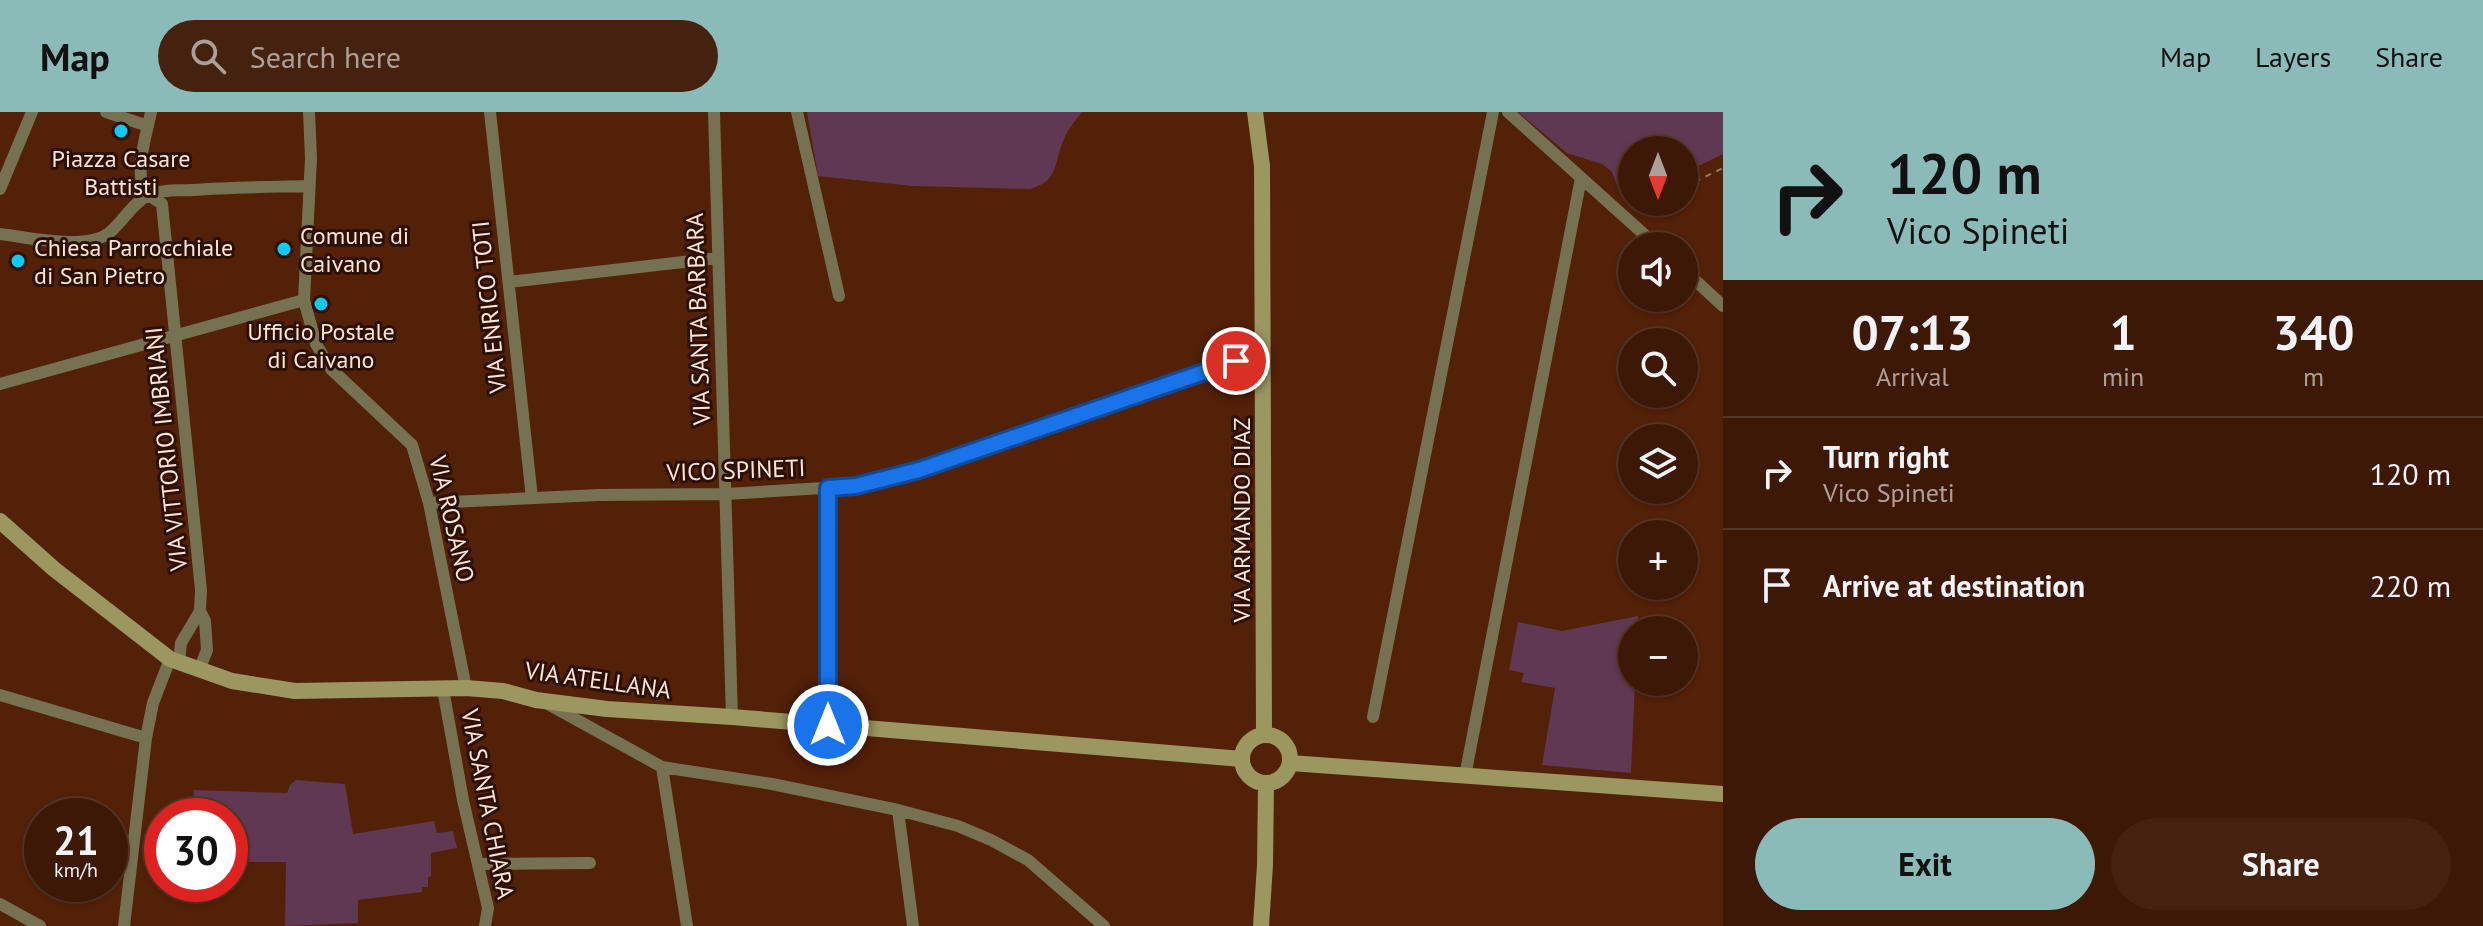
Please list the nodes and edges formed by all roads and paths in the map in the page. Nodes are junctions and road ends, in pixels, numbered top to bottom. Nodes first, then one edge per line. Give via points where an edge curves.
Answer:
1 (32, 112) edge
2 (106, 112) edge
3 (151, 112) edge
4 (309, 112) edge
5 (490, 112) edge
6 (714, 112) edge
7 (797, 112) edge
8 (1255, 112) edge
9 (1493, 112) edge
10 (1508, 112) edge
11 (148, 126) junction
12 (1723, 168) edge
13 (1581, 178) junction
14 (1698, 180) edge
15 (309, 186) junction
16 (0, 189) edge
17 (148, 195) junction
18 (1618, 211) edge
19 (1624, 216) edge
20 (1642, 232) edge
21 (0, 234) edge
22 (718, 258) junction
23 (509, 282) junction
24 (1698, 283) edge
25 (839, 296) dead end
26 (304, 300) junction
27 (1723, 306) edge
28 (177, 335) junction
29 (1264, 351) junction
30 (0, 384) edge
31 (828, 488) junction
32 (726, 494) junction
33 (532, 498) junction
34 (429, 503) junction
35 (0, 521) edge
36 (200, 611) junction
37 (174, 661) junction
38 (199, 670) junction
39 (466, 688) junction
40 (443, 689) junction
41 (0, 695) edge
42 (542, 701) junction
43 (732, 717) junction
44 (1373, 717) dead end
45 (828, 725) junction
46 (1264, 735) junction
47 (146, 738) junction
48 (1242, 759) junction
49 (1290, 763) junction
50 (662, 767) junction
51 (1465, 776) junction
52 (1266, 783) junction
53 (1723, 794) edge
54 (898, 810) junction
55 (590, 863) dead end
56 (478, 864) junction
57 (0, 904) edge
58 (40, 926) edge
59 (124, 926) edge
60 (485, 926) edge
61 (687, 926) edge
62 (913, 926) edge
63 (1104, 926) edge
64 (1261, 926) edge

1 - 16 street
2 - 11 street
3 - 11 street
4 - 15 street, VIA ROSANO
5 - 23 street, VIA ENRICO TOTI
6 - 22 street, VIA SANTA BARBARA
7 - 25 street
8 - 29 main road, VIA ARMANDO DIAZ via 1262,166
9 - 44 street
10 - 13 street
11 - 17 street via 141,174
12 - 14 path
13 - 18 street
13 - 51 street
15 - 17 street
15 - 26 street, VIA ROSANO
17 - 21 street via 99,239
17 - 28 street, VIA VITTORIO IMBRIANI via 162,204
19 - 20 street
22 - 23 street
22 - 32 street, VIA SANTA BARBARA
23 - 33 street, VIA ENRICO TOTI
24 - 27 street
26 - 28 street
26 - 34 street, VIA ROSANO via 316,344 331,369 412,445
28 - 30 street
28 - 36 street, VIA VITTORIO IMBRIANI
29 - 31 street, VICO SPINETI via 919,470
29 - 46 main road, VIA ARMANDO DIAZ
31 - 32 street, VICO SPINETI
31 - 45 street
32 - 33 street, VICO SPINETI
32 - 43 street, VIA SANTA BARBARA
33 - 34 street, VICO SPINETI
34 - 39 street, VIA ROSANO
35 - 37 main road, VIA ATELLANA
36 - 37 street
36 - 38 street, VIA VITTORIO IMBRIANI via 207,650
37 - 38 main road, VIA ATELLANA
37 - 47 street via 153,703
38 - 40 main road, VIA ATELLANA via 255,687 295,691
39 - 40 main road, VIA ATELLANA
39 - 42 main road, VIA ATELLANA
40 - 56 street, VIA SANTA CHIARA
41 - 47 street
42 - 43 main road, VIA ATELLANA
42 - 50 street
43 - 45 main road, VIA ATELLANA
45 - 48 main road, VIA ATELLANA
46 - 48 main road via 1246,746
46 - 49 main road via 1281,740
47 - 59 street
48 - 52 main road via 1249,776
49 - 51 main road
49 - 52 main road via 1281,777
50 - 54 street
50 - 61 street
51 - 53 main road
52 - 64 main road
54 - 62 street
54 - 63 street via 958,826 1028,860
55 - 56 street
56 - 60 street, VIA SANTA CHIARA via 488,908
57 - 58 street

